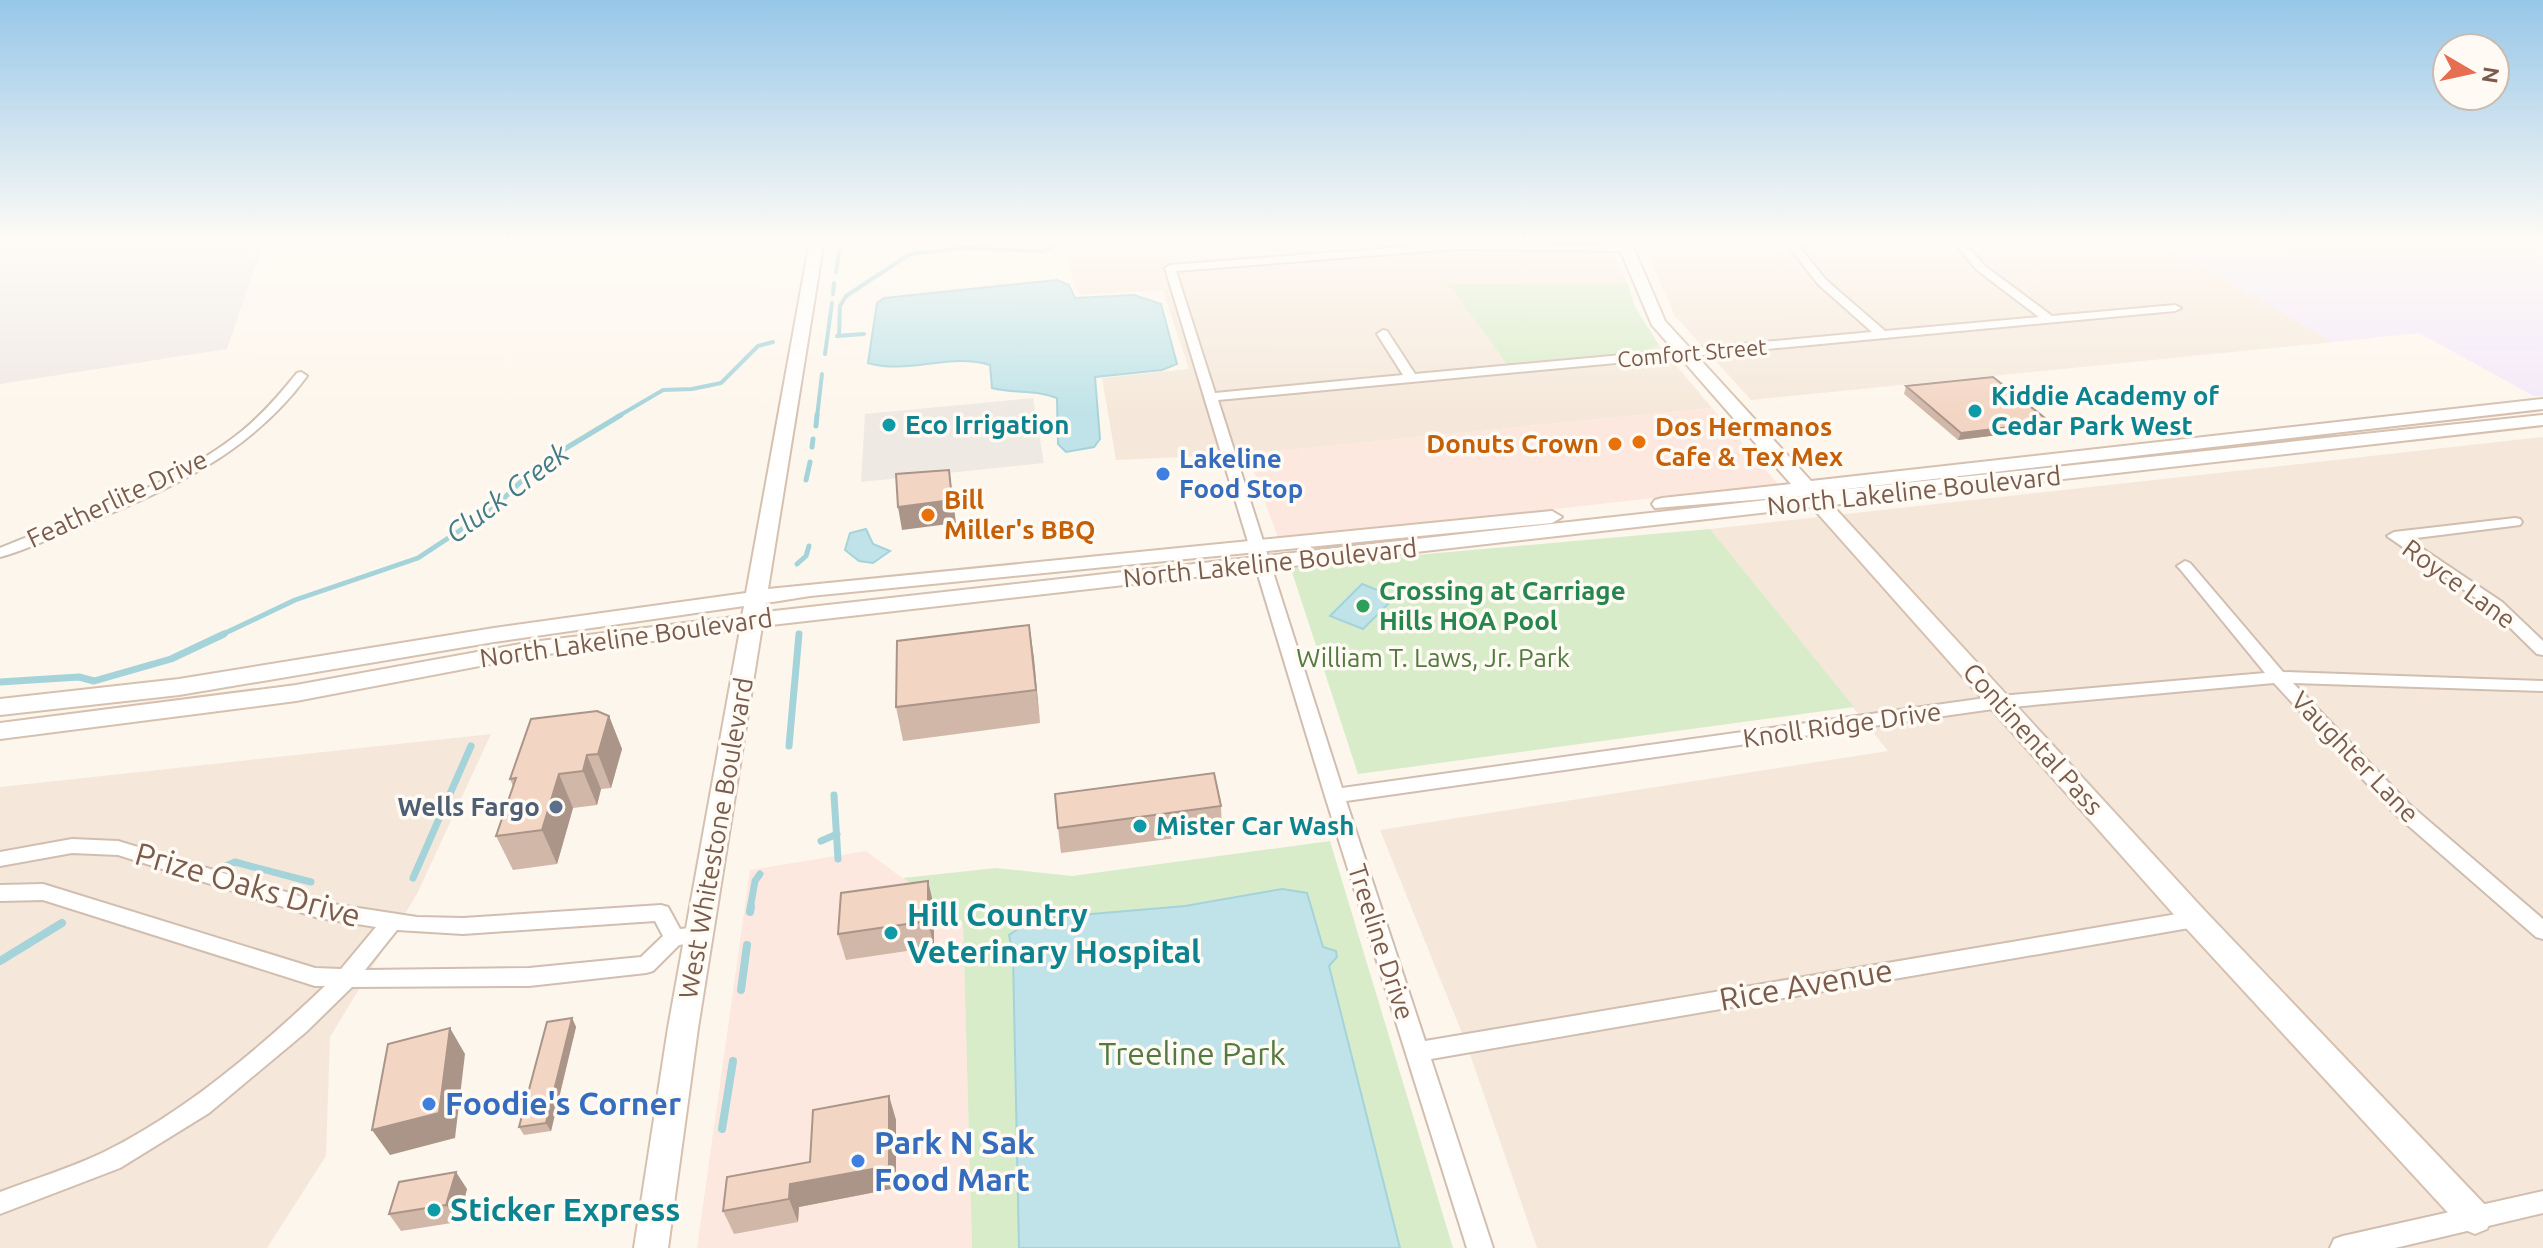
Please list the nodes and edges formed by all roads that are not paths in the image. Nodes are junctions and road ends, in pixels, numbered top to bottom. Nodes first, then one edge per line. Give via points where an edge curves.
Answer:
1 (808, 298) edge
2 (1179, 298) edge
3 (1648, 298) edge
4 (1840, 298) edge
5 (2021, 298) edge
6 (2175, 308) dead end
7 (2049, 319) junction
8 (1383, 334) dead end
9 (1883, 336) junction
10 (1685, 354) junction
11 (301, 376) dead end
12 (1411, 378) junction
13 (1210, 397) junction
14 (2543, 404) edge
15 (2543, 420) edge
16 (1811, 494) junction
17 (2515, 522) dead end
18 (0, 553) edge
19 (1260, 555) junction
20 (2185, 566) dead end
21 (753, 609) junction
22 (2543, 650) edge
23 (2278, 677) junction
24 (2543, 686) edge
25 (2000, 702) junction
26 (0, 707) edge
27 (0, 731) edge
28 (1334, 796) junction
29 (0, 859) edge
30 (0, 893) edge
31 (2195, 919) junction
32 (391, 923) junction
33 (2543, 931) edge
34 (687, 937) junction
35 (345, 980) junction
36 (1417, 1052) junction
37 (2543, 1202) edge
38 (0, 1203) edge
39 (2475, 1218) junction
40 (651, 1248) edge
41 (1480, 1248) edge
42 (2343, 1248) edge

1 - 21 main road, West Whitestone Boulevard
2 - 13 street, Treeline Drive
3 - 10 main road, Continental Pass via 1658,322
4 - 9 street
5 - 7 street
6 - 7 street, Comfort Street
7 - 9 street, Comfort Street
8 - 12 street
9 - 10 street, Comfort Street
10 - 12 street, Comfort Street
10 - 16 main road, Continental Pass
11 - 18 street, Featherlite Drive via 273,410 199,464
12 - 13 street, Comfort Street
13 - 19 street, Treeline Drive
14 - 16 main road, North Lakeline Boulevard
15 - 16 main road, North Lakeline Boulevard
16 - 19 main road, North Lakeline Boulevard via 1592,513
16 - 25 main road, Continental Pass
17 - 22 street, Royce Lane via 2394,536 2496,605
19 - 21 main road, North Lakeline Boulevard
19 - 28 street, Treeline Drive
20 - 23 street, Vaughter Lane
21 - 26 main road, North Lakeline Boulevard via 494,635 179,687
21 - 27 main road, North Lakeline Boulevard via 296,693
21 - 34 main road, West Whitestone Boulevard
23 - 24 street, Knoll Ridge Drive
23 - 25 street, Knoll Ridge Drive
23 - 33 street, Vaughter Lane via 2402,809
25 - 28 street, Knoll Ridge Drive
25 - 31 main road, Continental Pass
28 - 36 street, Treeline Drive
29 - 32 street, Prize Oaks Drive via 72,846 118,848 319,910
30 - 35 street via 43,892 315,977
31 - 36 street, Rice Avenue
31 - 39 main road, Continental Pass
32 - 34 street, Prize Oaks Drive via 463,926 661,913
32 - 35 street
34 - 35 street via 646,965 529,977
34 - 40 main road, West Whitestone Boulevard
35 - 38 street via 201,1106 112,1160
36 - 41 street, Treeline Drive
37 - 39 street
39 - 42 street

